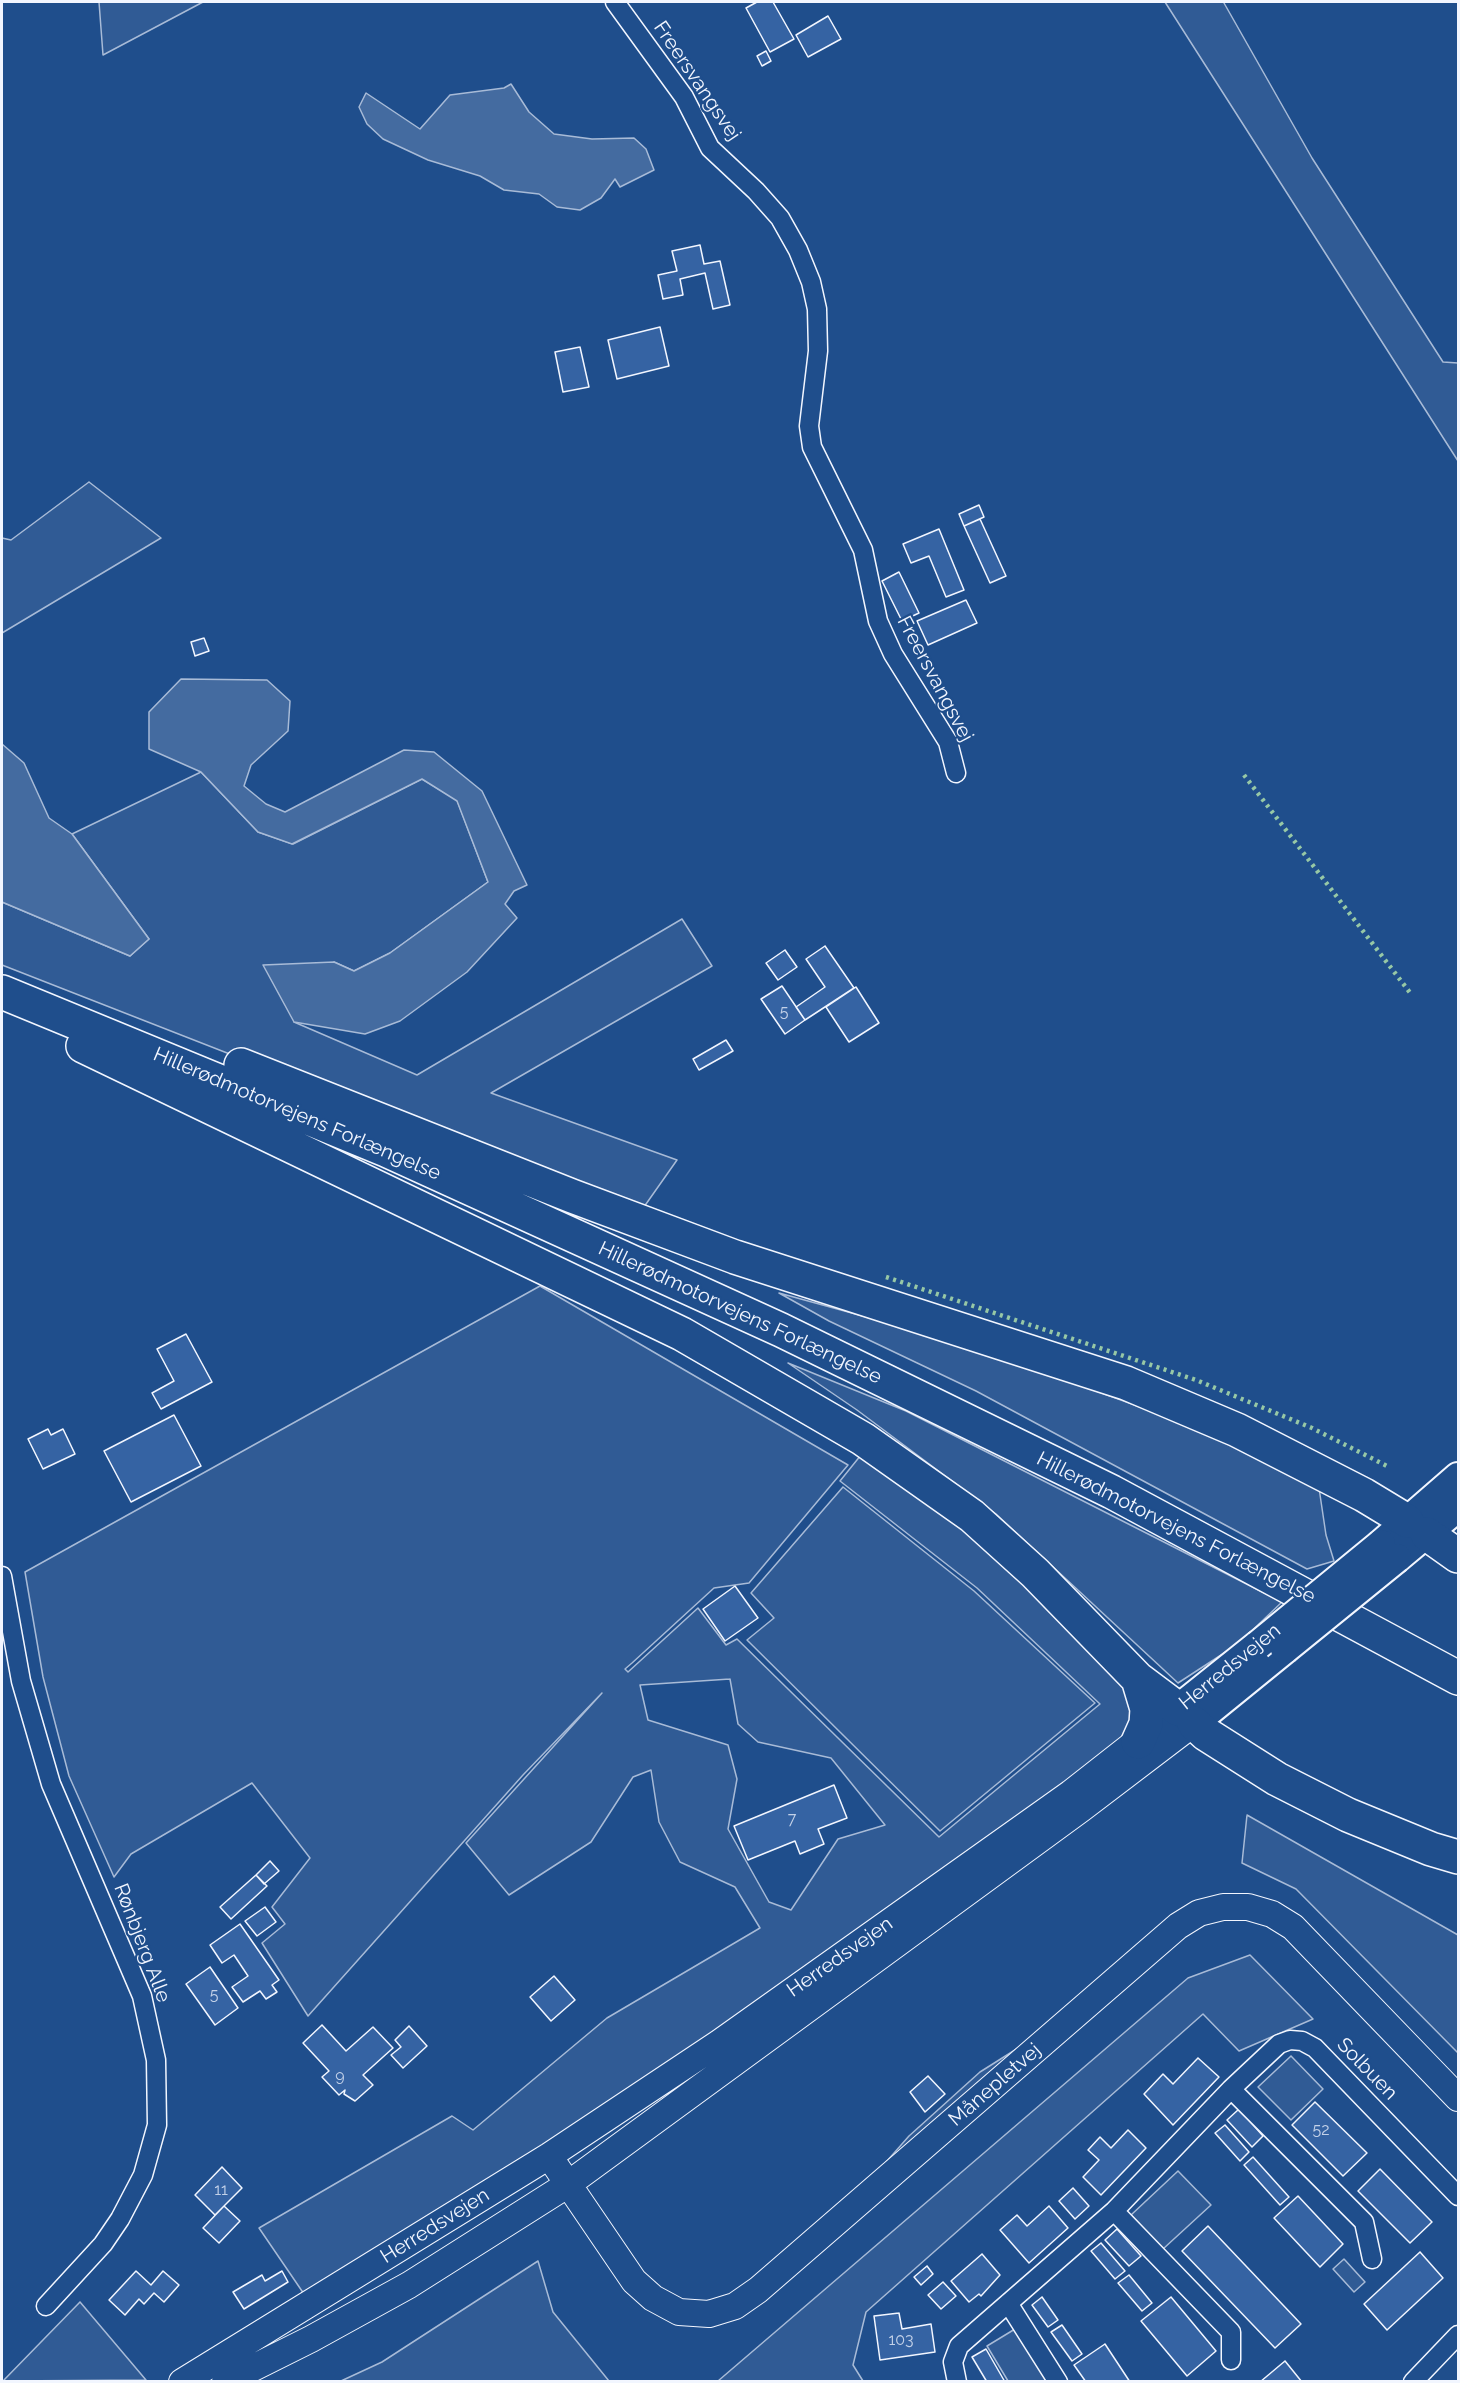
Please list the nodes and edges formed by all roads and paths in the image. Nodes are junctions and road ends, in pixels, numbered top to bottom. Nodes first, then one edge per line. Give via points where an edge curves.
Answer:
1 (615, 2) edge
2 (956, 774) dead end
3 (2, 980) edge
4 (2, 993) edge
5 (1458, 1477) edge
6 (1458, 1507) edge
7 (1417, 1528) junction
8 (1458, 1556) edge
9 (2, 1576) edge
10 (1458, 1678) edge
11 (1138, 1679) junction
12 (1186, 1716) junction
13 (1138, 1742) junction
14 (1458, 1857) edge
15 (1231, 2089) junction
16 (1458, 2098) edge
17 (549, 2156) junction
18 (567, 2185) junction
19 (1458, 2196) edge
20 (1114, 2211) junction
21 (1372, 2259) dead end
22 (1008, 2303) junction
23 (46, 2306) dead end
24 (1458, 2335) edge
25 (1231, 2360) dead end
26 (182, 2382) edge
27 (225, 2382) edge
28 (957, 2382) edge
29 (1058, 2382) edge
30 (1413, 2382) edge

1 - 2 street, Freersvangsvej via 684,97 710,148 780,218 798,250 818,309 818,351 809,426 812,447 863,550 878,621 893,654 948,742
3 - 7 highway via 33,983 735,1257 1126,1383 1237,1430 1364,1495
4 - 10 highway, Hillerødmotorvejens Forlængelse via 386,1150 781,1330 1112,1492
4 - 11 highway via 91,1051 682,1334 864,1439 972,1516 1035,1573
5 - 7 main road, Herredsvejen
6 - 7 main road, Herredsvejen
7 - 8 highway
7 - 12 main road, Herredsvejen, bridge
9 - 23 street, Rønbjerg Alle via 21,1681 51,1784 142,1996 156,2060 157,2125 143,2175 103,2244
11 - 12 highway
11 - 13 highway via 1147,1709
12 - 13 street, Herredsvejen
12 - 14 highway via 1206,1734 1277,1779 1348,1815
12 - 18 street, Herredsvejen via 1081,1809
13 - 17 street, Herredsvejen via 729,2036
15 - 19 street, Solbuen via 1279,2044 1302,2041 1315,2048
15 - 20 street, Solbuen
15 - 21 street via 1364,2222
16 - 18 street, Månepletvej via 1293,1927 1264,1911 1223,1906 1199,1913 1178,1926 735,2306 709,2314 680,2312 653,2298 634,2281
17 - 18 street, Månepletvej
17 - 26 street, Herredsvejen
18 - 27 street, Herredsvejen via 409,2285
20 - 22 street, Solbuen
20 - 25 street via 1231,2332
22 - 28 street, Solbuen via 959,2346 952,2362
22 - 29 street
24 - 30 street

